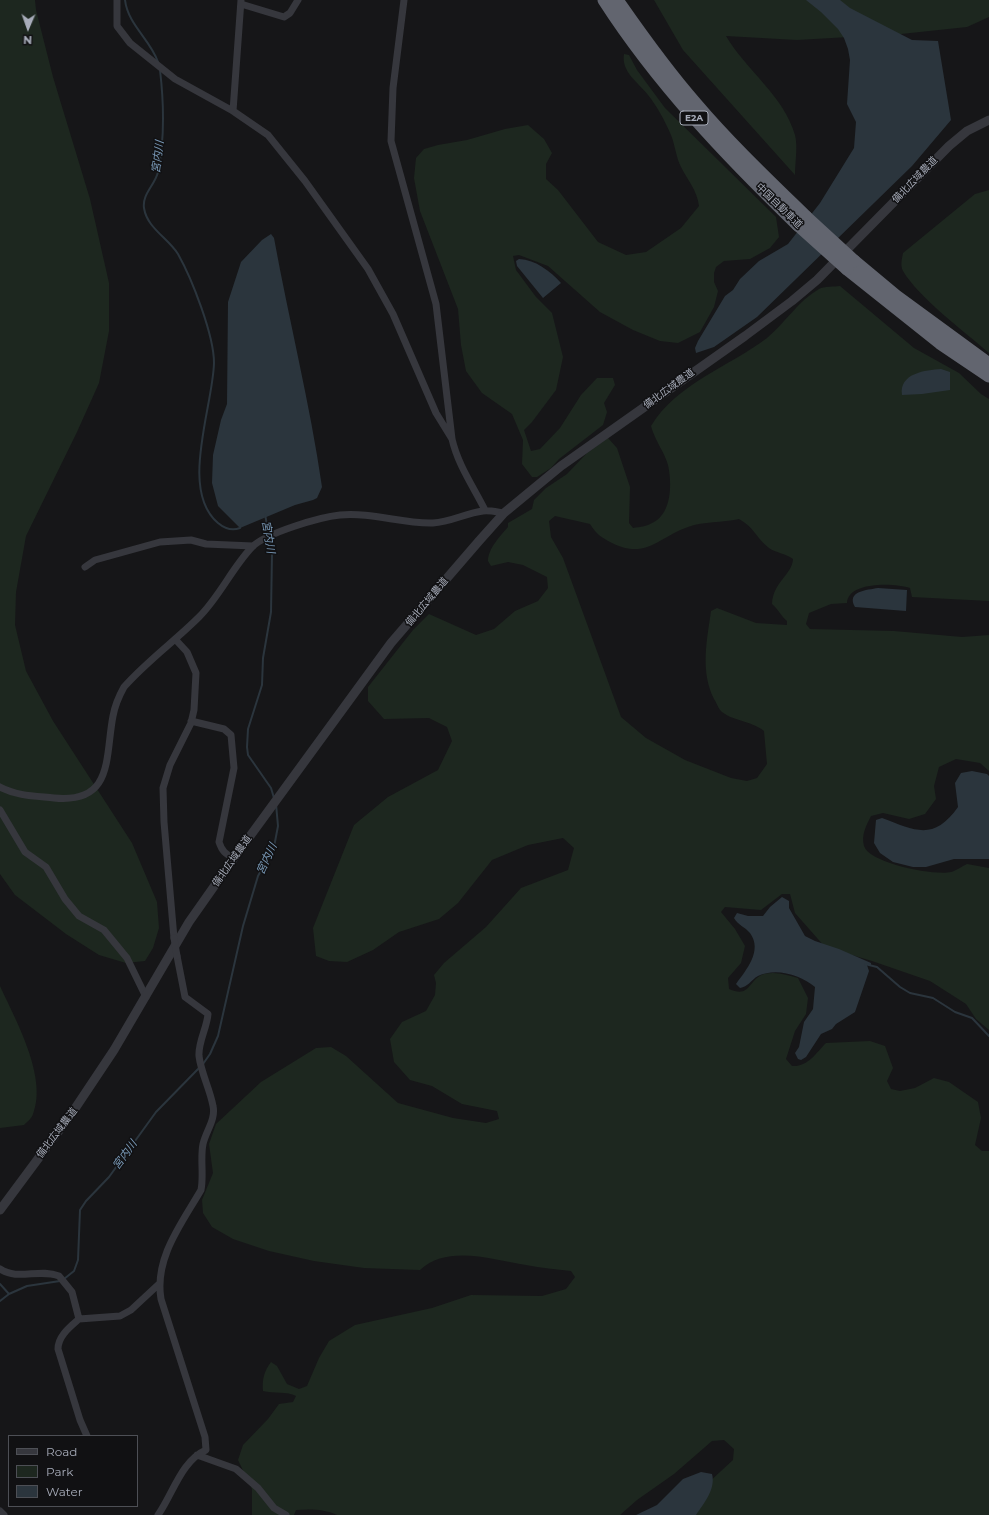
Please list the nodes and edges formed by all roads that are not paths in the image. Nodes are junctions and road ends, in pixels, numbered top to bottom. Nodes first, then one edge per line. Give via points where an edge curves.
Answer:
1 (117, 0) edge
2 (298, 0) edge
3 (404, 0) edge
4 (604, 0) edge
5 (617, 0) edge
6 (241, 2) edge
7 (233, 111) junction
8 (989, 120) edge
9 (802, 221) junction
10 (851, 265) junction
11 (989, 364) edge
12 (989, 376) edge
13 (452, 439) junction
14 (485, 510) junction
15 (504, 514) junction
16 (253, 546) junction
17 (85, 567) dead end
18 (175, 639) junction
19 (191, 721) junction
20 (0, 786) edge
21 (0, 810) edge
22 (234, 858) junction
23 (146, 997) junction
24 (0, 1210) edge
25 (0, 1269) edge
26 (159, 1284) junction
27 (79, 1319) junction
28 (87, 1435) edge
29 (197, 1455) junction
30 (0, 1511) edge
31 (4, 1515) edge
32 (158, 1515) edge
33 (286, 1515) edge

1 - 7 street via 117,26 130,43 175,79
2 - 6 street via 290,13 284,17
3 - 13 street via 393,88 391,141 436,304
4 - 9 highway, 中国自動車道 / E2A via 645,59 688,111 741,170
5 - 9 highway, 中国自動車道 / E2A via 655,54 697,105
6 - 7 street
7 - 13 street via 268,134 344,233 392,314 431,402
8 - 15 street, 備北広域農道 via 967,131 949,146 817,280 792,301 561,466
9 - 10 highway, 中国自動車道 / E2A, bridge
10 - 11 highway, 中国自動車道 / E2A
10 - 12 highway, 中国自動車道 / E2A via 940,343
13 - 14 street via 458,459
14 - 15 street
14 - 16 street via 434,523 366,514 339,515 270,536
15 - 22 street, 備北広域農道 via 391,643
16 - 17 street via 206,544 192,540 160,542 95,560
16 - 18 street via 218,596
18 - 19 street via 187,652 196,673
18 - 20 street via 124,687 117,700 107,766 95,789 67,800 22,795
19 - 22 street via 224,729 231,735 234,768 219,842 225,854
19 - 26 street, bridge via 170,765 164,788 164,822 174,938 186,997 208,1014 199,1054 214,1106 214,1115 203,1146 201,1190 165,1256 160,1268
21 - 23 street via 25,852 46,867 70,905 80,916 104,930 127,958
22 - 23 street, 備北広域農道 via 189,922
23 - 24 street, 備北広域農道 via 72,1113
25 - 27 street via 8,1274 20,1276 39,1272 59,1276 72,1292
26 - 27 street via 131,1310 120,1316
26 - 29 street via 161,1298 205,1437 206,1450
27 - 28 street via 62,1336 58,1342 58,1349
29 - 32 street via 186,1468
29 - 33 street via 236,1469 258,1488 274,1508
30 - 31 street

